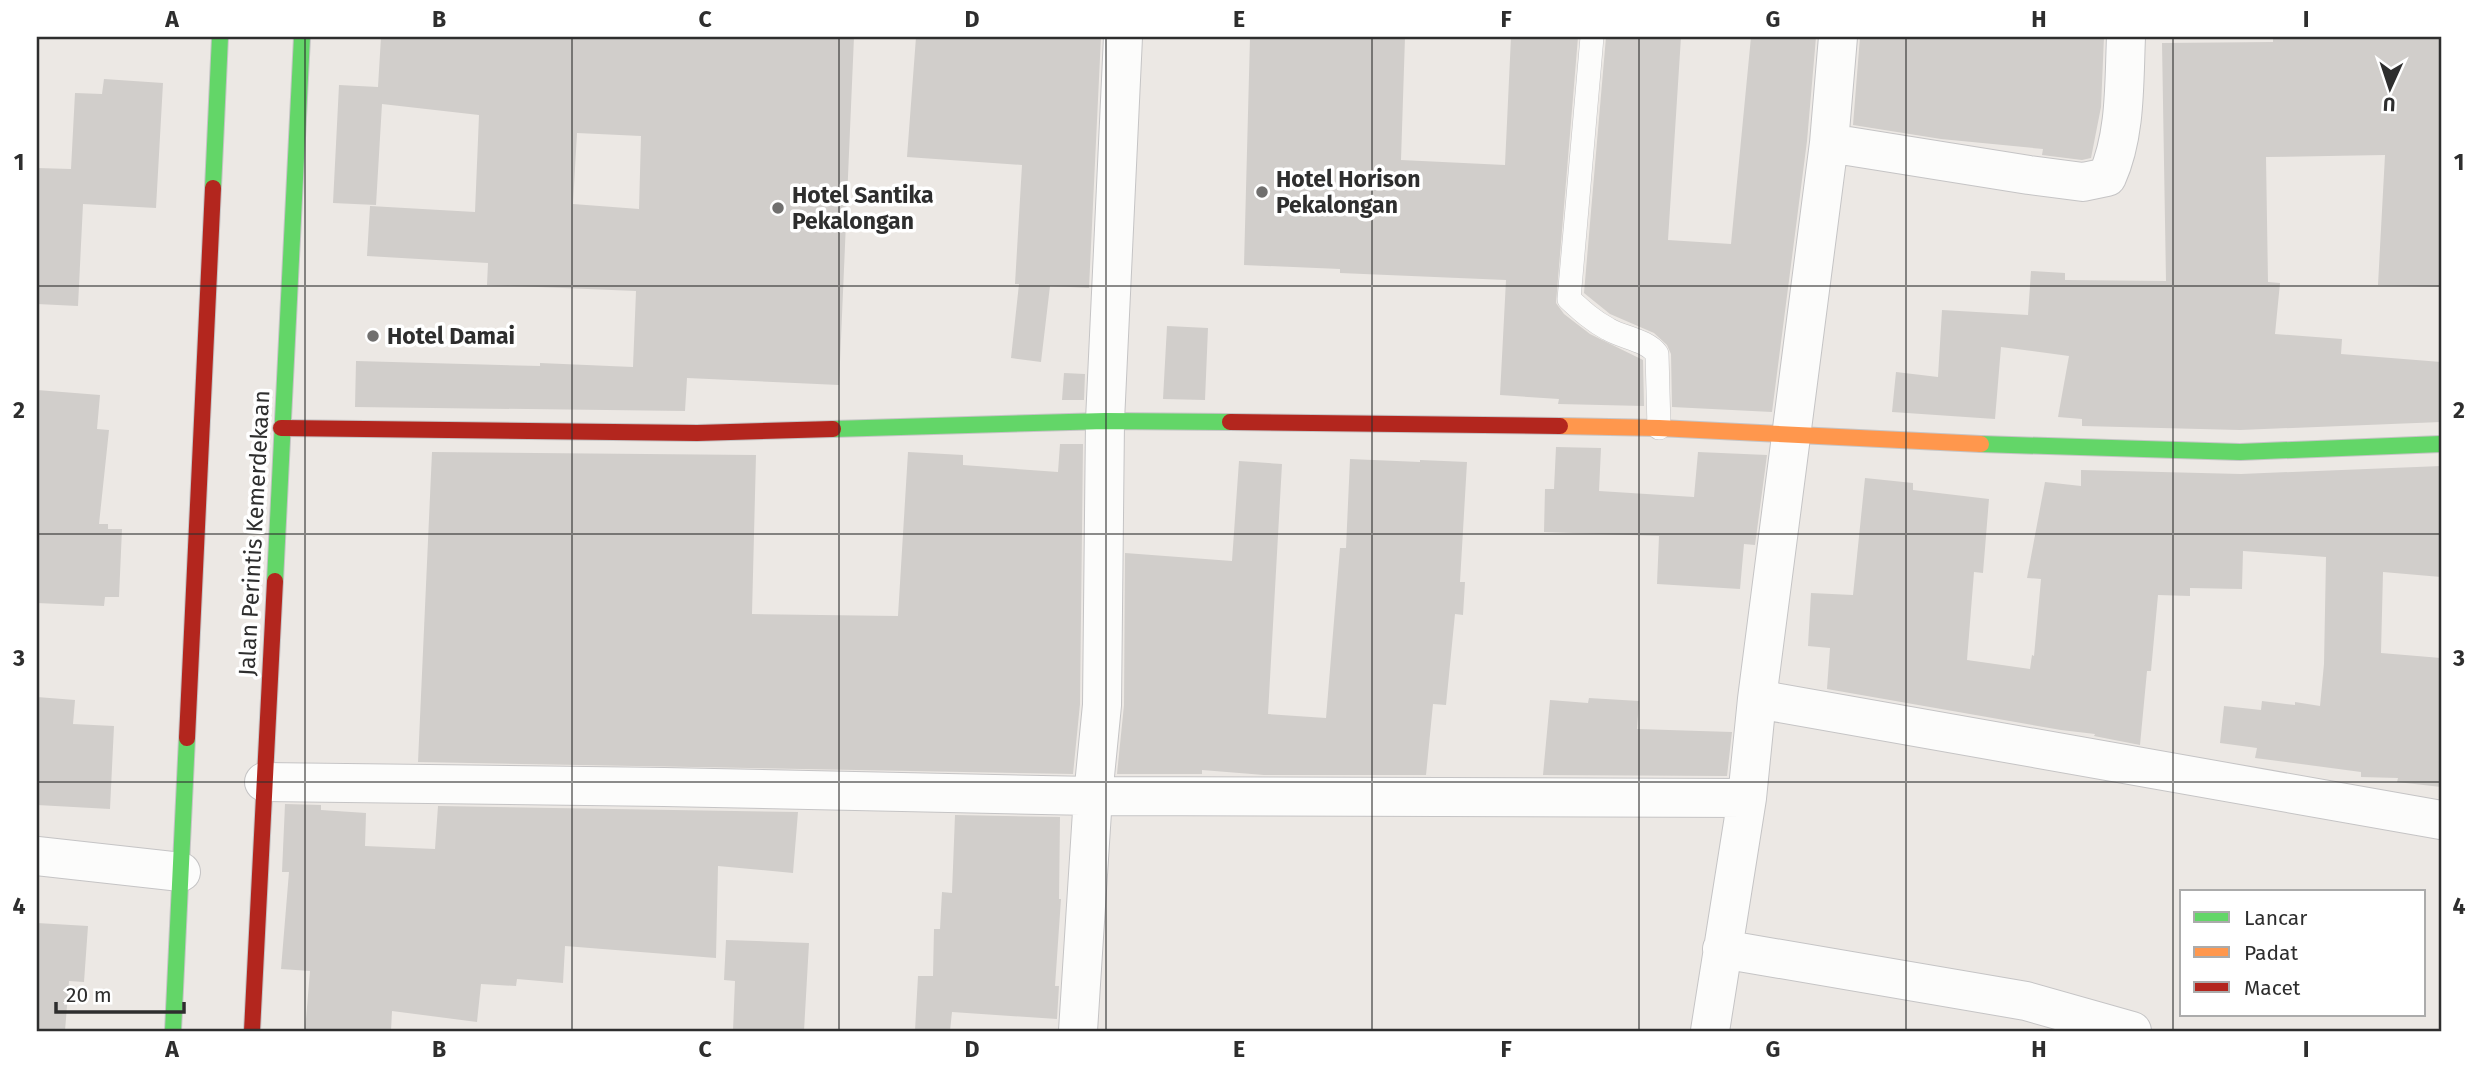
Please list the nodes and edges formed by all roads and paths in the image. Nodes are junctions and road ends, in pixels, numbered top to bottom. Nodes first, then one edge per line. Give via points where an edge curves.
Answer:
1 (220, 37) edge
2 (302, 37) edge
3 (1123, 37) edge
4 (1592, 37) edge
5 (1838, 37) edge
6 (2126, 37) edge
7 (1829, 143) junction
8 (1105, 421) junction
9 (281, 428) junction
10 (1659, 428) junction
11 (1791, 435) junction
12 (2441, 444) edge
13 (1757, 699) junction
14 (264, 782) junction
15 (1093, 796) junction
16 (1747, 798) junction
17 (2441, 820) edge
18 (37, 856) edge
19 (181, 872) junction
20 (1722, 950) junction
21 (173, 1031) edge
22 (252, 1031) edge
23 (1078, 1031) edge
24 (1710, 1031) edge
25 (2132, 1031) edge

1 - 19 street
2 - 9 street, Jalan Perintis Kemerdekaan
3 - 8 street
4 - 10 lane via 1569,299 1590,319 1657,354
5 - 7 street
6 - 7 street via 2120,134 2107,177 2083,182
7 - 11 street
8 - 9 street via 696,433
8 - 10 street
8 - 15 street via 1102,705
9 - 14 street, Jalan Perintis Kemerdekaan
10 - 11 street
11 - 12 street via 2240,452
11 - 13 street
13 - 16 street
13 - 17 street
14 - 15 street
14 - 22 street, Jalan Perintis Kemerdekaan
15 - 16 street
15 - 23 street
16 - 20 street
18 - 19 street
19 - 21 street
20 - 24 street
20 - 25 street via 2026,1001

